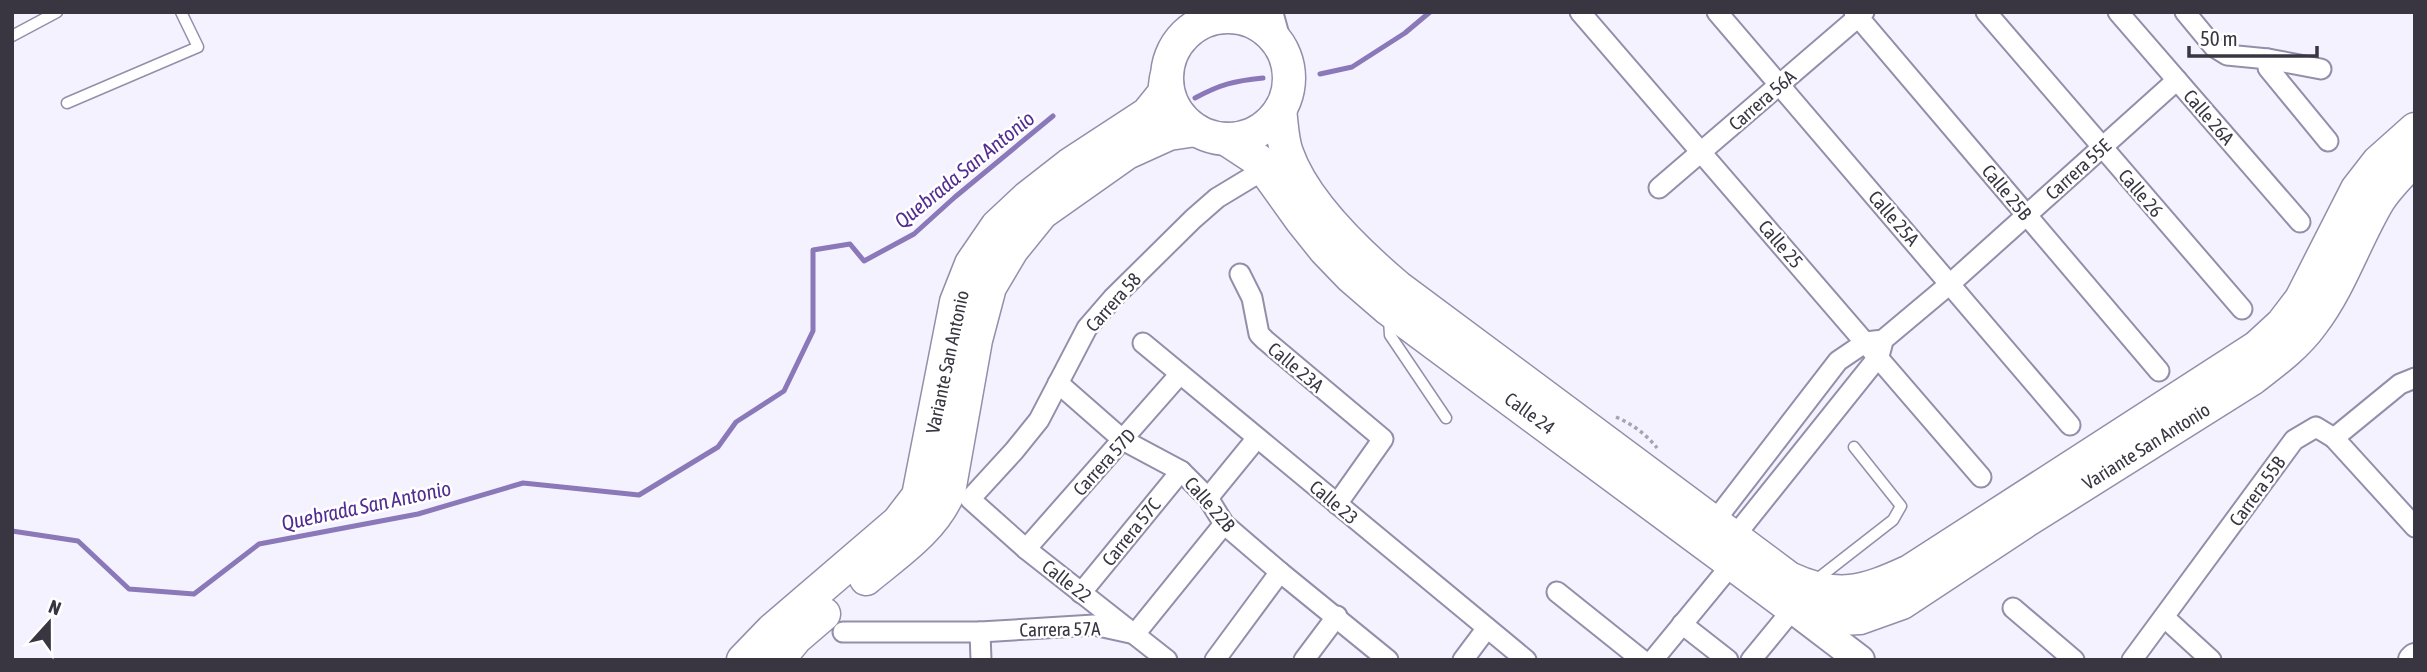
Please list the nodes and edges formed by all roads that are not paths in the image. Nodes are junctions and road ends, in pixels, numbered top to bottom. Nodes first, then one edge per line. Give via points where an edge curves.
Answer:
1 (57, 12) edge
2 (181, 12) edge
3 (1580, 12) edge
4 (1717, 12) edge
5 (1986, 12) edge
6 (2118, 12) edge
7 (2185, 12) edge
8 (1859, 14) edge
9 (1234, 15) edge
10 (1272, 27) edge
11 (12, 36) edge
12 (2267, 59) junction
13 (2321, 69) dead end
14 (1167, 78) junction
15 (2177, 80) junction
16 (1780, 85) junction
17 (67, 103) dead end
18 (1280, 110) junction
19 (2415, 129) edge
20 (1196, 130) junction
21 (1226, 139) junction
22 (2328, 141) dead end
23 (2102, 148) junction
24 (1702, 152) junction
25 (2415, 159) edge
26 (1265, 169) junction
27 (1659, 188) dead end
28 (2026, 215) junction
29 (2300, 222) dead end
30 (1240, 274) dead end
31 (1951, 283) junction
32 (1388, 309) junction
33 (2242, 309) dead end
34 (1143, 343) dead end
35 (1876, 346) junction
36 (2159, 371) dead end
37 (1180, 374) junction
38 (2415, 378) edge
39 (1058, 383) junction
40 (1446, 418) dead end
41 (2070, 425) dead end
42 (1256, 438) junction
43 (2333, 438) junction
44 (1123, 440) junction
45 (1854, 447) dead end
46 (1181, 471) junction
47 (1981, 477) dead end
48 (1208, 498) junction
49 (970, 499) joint
50 (1337, 505) junction
51 (1224, 524) junction
52 (2415, 527) edge
53 (1727, 541) junction
54 (1026, 549) junction
55 (1280, 572) junction
56 (1557, 592) dead end
57 (1082, 593) junction
58 (1800, 598) junction
59 (2013, 608) dead end
60 (1337, 617) junction
61 (2164, 617) junction
62 (1860, 618) junction
63 (1682, 624) junction
64 (1487, 628) junction
65 (843, 632) dead end
66 (980, 632) junction
67 (1135, 634) junction
68 (1849, 656) edge
69 (743, 660) edge
70 (778, 660) edge
71 (981, 660) edge
72 (1167, 660) edge
73 (1215, 660) edge
74 (1304, 660) edge
75 (1388, 660) edge
76 (1463, 660) edge
77 (1526, 660) edge
78 (1642, 660) edge
79 (1653, 660) edge
80 (1728, 660) edge
81 (1751, 660) edge
82 (2074, 660) edge
83 (2132, 660) edge
84 (2211, 660) edge

1 - 11 lane
2 - 17 lane via 198,47
3 - 24 street, Calle 25
4 - 16 street, Calle 25A
5 - 23 street, Calle 26
6 - 15 street, Calle 26A
7 - 12 street via 2220,51
8 - 16 street, Carrera 56A
8 - 28 street, Calle 25B
9 - 10 main road, Variante San Antonio
9 - 14 main road, Variante San Antonio via 1207,21 1186,34 1172,54
10 - 18 main road, Variante San Antonio via 1289,75
12 - 13 street
12 - 22 street via 2269,68
14 - 20 main road via 1174,108
14 - 69 main road, Variante San Antonio via 1164,93 1147,114 1069,165 997,226 971,264 956,302 918,496 898,522
15 - 23 street, Carrera 55E
15 - 29 street, Calle 26A
16 - 24 street, Carrera 56A
16 - 31 street, Calle 25A
18 - 21 main road via 1258,132
18 - 53 main road, Calle 24 via 1286,151 1296,174 1366,260
19 - 58 main road, Variante San Antonio via 2378,162 2357,189 2301,299 2257,347 1910,571 1875,587
20 - 21 main road, Variante San Antonio
20 - 70 main road, Variante San Antonio via 1169,134 1127,153 1042,213 1012,250 990,286 944,505 912,540 796,638
21 - 26 main road, Calle 24
23 - 28 street, Carrera 55E
23 - 33 street, Calle 26
24 - 27 street, Carrera 56A
24 - 35 street, Calle 25
25 - 62 main road, Variante San Antonio via 2380,198 2335,289 2312,324 2284,354 2242,386 1902,603
26 - 32 main road, Calle 24 via 1325,250
26 - 39 street, Carrera 58 via 1217,198 1113,298 1087,328
28 - 31 street, Carrera 55E
28 - 36 street, Calle 25B
30 - 50 street, Calle 23A via 1252,298 1259,334 1383,439
31 - 35 street, Carrera 55E
31 - 41 street, Calle 25A
32 - 40 lane via 1390,335
32 - 53 main road, Calle 24
34 - 37 street, Calle 23
35 - 47 street, Calle 25
35 - 53 street, Carrera 55E
35 - 53 street, Carrera 55E via 1838,360
37 - 42 street, Calle 23
37 - 44 street, Carrera 57D
38 - 43 street via 2400,384
39 - 44 street, Calle 22B
39 - 49 street, Carrera 58 via 1039,420
42 - 48 street
42 - 50 street, Calle 23
43 - 52 street
43 - 61 street, Carrera 55B via 2316,427 2294,440
44 - 46 street, Calle 22B
44 - 54 street, Carrera 57D
45 - 58 lane via 1902,506 1893,520
46 - 48 street, Calle 22B
46 - 57 street, Carrera 57C
48 - 51 street, Calle 22B
49 - 54 street, Calle 22
50 - 64 street, Calle 23
51 - 55 street, Calle 22B
51 - 67 street
53 - 58 main road, Calle 24
53 - 63 street, Carrera 55E
54 - 57 street, Calle 22
55 - 60 street, Calle 22B
55 - 73 street
56 - 78 street
57 - 67 street, Calle 22
58 - 62 main road, Variante San Antonio via 1839,619
58 - 68 street, Calle 24
58 - 81 street
59 - 82 street
60 - 74 street
60 - 75 street, Calle 22B
61 - 83 street, Carrera 55B
61 - 84 street
62 - 68 street
63 - 79 street, Carrera 55E
63 - 80 street
64 - 76 street
64 - 77 street, Calle 23
65 - 66 street, Carrera 57A
66 - 67 street, Carrera 57A via 1094,625
66 - 71 street
67 - 72 street, Calle 22

